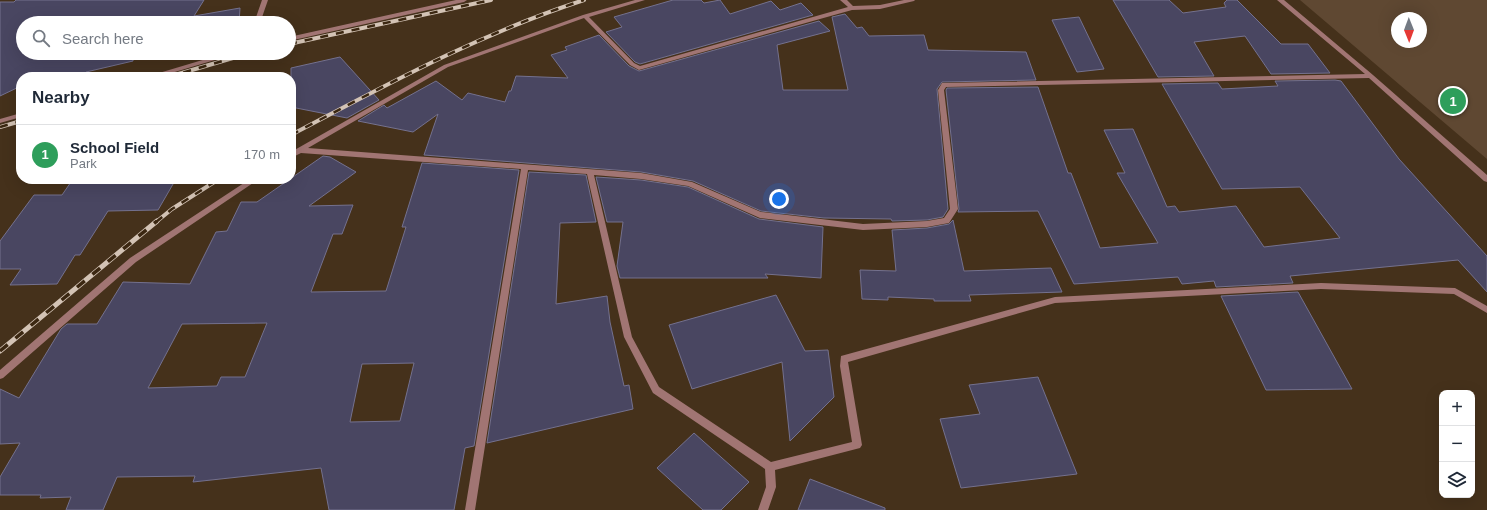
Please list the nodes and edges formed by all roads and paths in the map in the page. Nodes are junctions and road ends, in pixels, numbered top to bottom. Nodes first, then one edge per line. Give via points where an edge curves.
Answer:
1 (265, 0) edge
2 (464, 0) edge
3 (642, 0) edge
4 (843, 0) edge
5 (912, 0) edge
6 (1280, 0) edge
7 (852, 8) junction
8 (259, 16) edge
9 (585, 16) junction
10 (296, 37) edge
11 (209, 60) edge
12 (168, 72) edge
13 (1370, 76) junction
14 (16, 116) edge
15 (0, 121) edge
16 (299, 150) junction
17 (296, 152) edge
18 (525, 167) junction
19 (1487, 171) edge
20 (590, 172) junction
21 (1478, 172) junction
22 (1487, 179) edge
23 (247, 184) edge
24 (1487, 310) edge
25 (0, 375) edge
26 (770, 467) junction
27 (470, 510) edge
28 (763, 510) edge

1 - 8 street
2 - 10 street
3 - 9 street
4 - 7 street
5 - 7 street via 880,7
6 - 13 street
7 - 9 street via 639,68
9 - 16 street via 446,66
11 - 12 street
13 - 20 street via 944,85 942,90 954,209 946,221 927,224 863,227 760,215 689,184 641,176
13 - 21 street
14 - 15 street
16 - 17 street
16 - 18 street
18 - 20 street
18 - 27 street
19 - 21 street
20 - 26 street via 628,337 656,390
21 - 22 street
23 - 25 street via 133,260
24 - 26 street via 1455,291 1321,286 1055,300 844,359 857,445
26 - 28 street via 771,487

